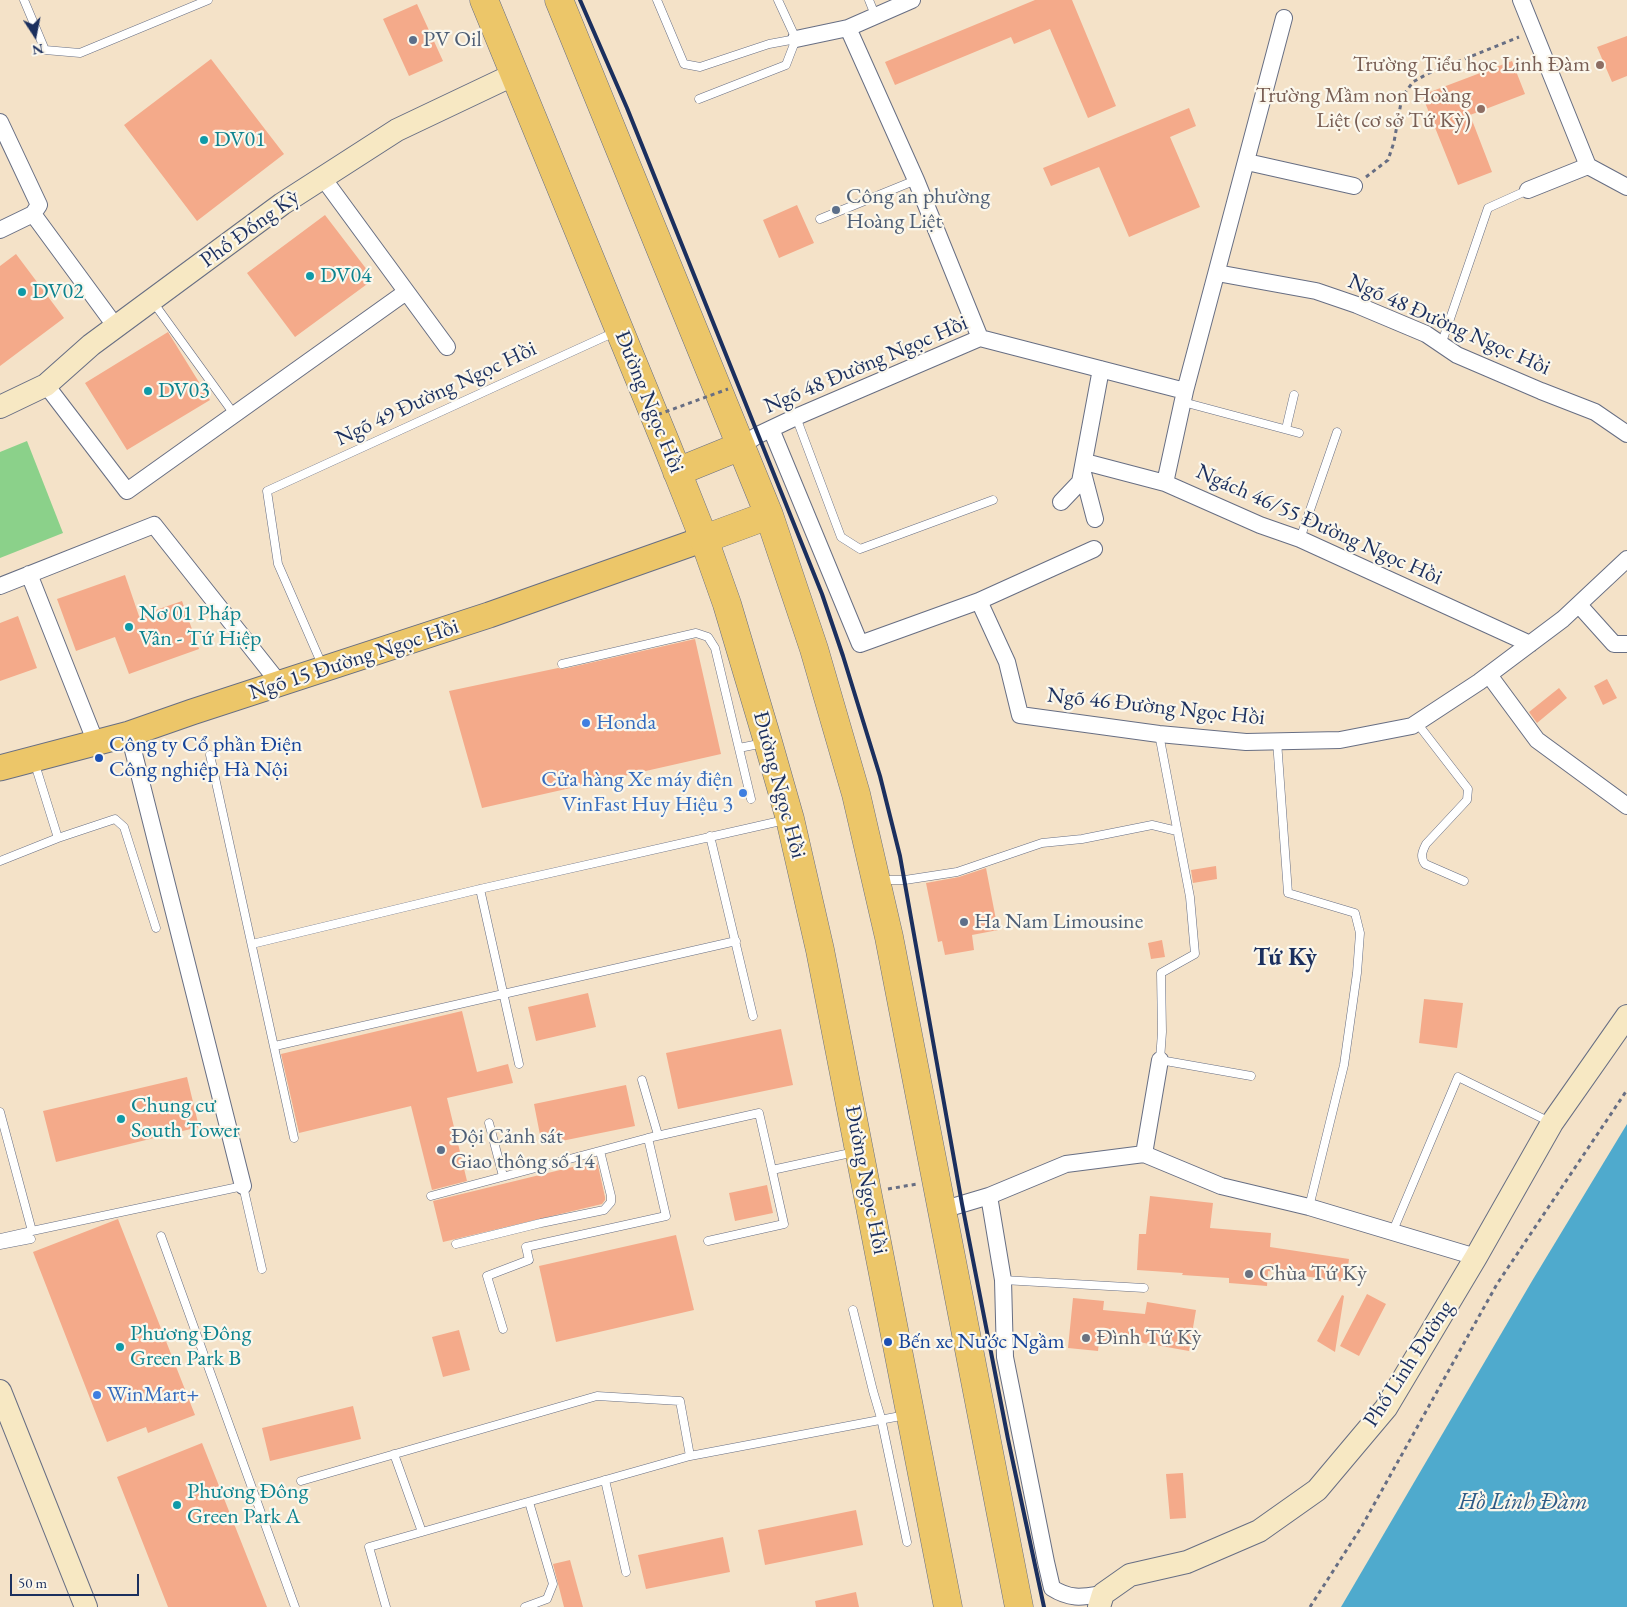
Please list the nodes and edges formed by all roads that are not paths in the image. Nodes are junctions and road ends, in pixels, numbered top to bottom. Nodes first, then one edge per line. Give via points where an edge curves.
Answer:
1 (24, 0) edge
2 (208, 0) edge
3 (484, 0) edge
4 (559, 0) edge
5 (657, 0) edge
6 (778, 0) edge
7 (912, 0) edge
8 (1521, 0) edge
9 (872, 8) edge
10 (1284, 18) dead end
11 (848, 28) junction
12 (796, 39) junction
13 (514, 74) junction
14 (699, 99) dead end
15 (0, 122) edge
16 (1247, 162) junction
17 (1588, 166) junction
18 (324, 178) junction
19 (916, 180) junction
20 (1354, 186) road end
21 (1627, 187) edge
22 (1528, 190) joint
23 (32, 214) junction
24 (820, 220) dead end
25 (0, 230) edge
26 (1217, 273) junction
27 (406, 292) junction
28 (152, 300) junction
29 (116, 327) junction
30 (619, 330) junction
31 (980, 338) junction
32 (1441, 344) junction
33 (447, 347) dead end
34 (1101, 369) junction
35 (46, 385) junction
36 (1294, 395) dead end
37 (1184, 397) junction
38 (0, 407) edge
39 (234, 414) junction
40 (796, 416) junction
41 (771, 428) junction
42 (1286, 430) junction
43 (1337, 432) dead end
44 (1299, 433) dead end
45 (1627, 434) edge
46 (742, 446) junction
47 (677, 472) junction
48 (1083, 472) junction
49 (1165, 483) junction
50 (993, 500) dead end
51 (1061, 502) dead end
52 (769, 515) junction
53 (1095, 519) dead end
54 (704, 539) junction
55 (1300, 540) junction
56 (1094, 549) dead end
57 (1627, 559) edge
58 (29, 574) junction
59 (0, 586) edge
60 (979, 602) junction
61 (1579, 605) junction
62 (1530, 644) junction
63 (1627, 644) edge
64 (562, 664) dead end
65 (324, 670) junction
66 (1489, 675) junction
67 (280, 684) junction
68 (1416, 723) junction
69 (129, 734) junction
70 (1159, 734) junction
71 (1277, 741) junction
72 (768, 742) junction
73 (96, 743) junction
74 (739, 748) junction
75 (210, 755) dead end
76 (33, 759) junction
77 (0, 768) edge
78 (751, 799) dead end
79 (1627, 806) edge
80 (790, 819) junction
81 (1177, 831) junction
82 (710, 836) junction
83 (58, 838) junction
84 (0, 861) edge
85 (876, 880) junction
86 (1464, 881) dead end
87 (480, 889) junction
88 (156, 928) dead end
89 (736, 941) junction
90 (252, 944) junction
91 (503, 994) junction
92 (753, 1016) dead end
93 (1627, 1016) edge
94 (275, 1046) junction
95 (1160, 1060) junction
96 (519, 1064) dead end
97 (1251, 1076) dead end
98 (642, 1080) dead end
99 (0, 1112) edge
100 (489, 1123) dead end
101 (1552, 1123) junction
102 (658, 1135) junction
103 (294, 1138) dead end
104 (648, 1138) junction
105 (600, 1150) junction
106 (860, 1151) junction
107 (1144, 1154) junction
108 (772, 1170) junction
109 (503, 1176) junction
110 (243, 1186) junction
111 (431, 1196) dead end
112 (989, 1196) junction
113 (1309, 1207) junction
114 (942, 1210) junction
115 (1392, 1233) junction
116 (32, 1235) junction
117 (161, 1236) dead end
118 (0, 1238) edge
119 (708, 1241) dead end
120 (456, 1244) dead end
121 (0, 1245) edge
122 (1476, 1257) junction
123 (262, 1269) dead end
124 (1003, 1280) junction
125 (1144, 1288) dead end
126 (853, 1310) dead end
127 (503, 1329) dead end
128 (0, 1391) edge
129 (911, 1414) junction
130 (881, 1418) junction
131 (394, 1454) junction
132 (690, 1456) junction
133 (301, 1480) dead end
134 (605, 1480) junction
135 (529, 1502) junction
136 (422, 1532) junction
137 (907, 1542) dead end
138 (626, 1572) dead end
139 (1101, 1600) edge
140 (86, 1607) edge
141 (295, 1607) edge
142 (386, 1607) edge
143 (525, 1607) edge
144 (948, 1607) edge
145 (1019, 1607) edge

1 - 2 lane via 45,50 80,53
3 - 13 highway, Đường Ngọc Hồi
4 - 46 highway
5 - 12 lane via 684,64 700,67 769,44
6 - 12 lane
7 - 9 street
8 - 17 street
9 - 11 street
10 - 16 street
11 - 12 street
11 - 19 street
12 - 14 lane via 786,65
13 - 18 street, Phố Đống Kỳ via 397,130
13 - 30 highway, Đường Ngọc Hồi
15 - 23 street via 39,205
16 - 20 street
16 - 26 street
17 - 21 street
17 - 22 street
18 - 27 street
18 - 28 street, Phố Đống Kỳ via 282,204
19 - 24 lane
19 - 31 street
22 - 32 lane via 1488,208
23 - 25 street
23 - 29 street
26 - 32 street, Ngõ 48 Đường Ngọc Hồi via 1316,291 1426,334
26 - 37 street
27 - 33 street
27 - 39 street
28 - 29 street, Phố Đống Kỳ
28 - 39 lane
29 - 35 street, Phố Đống Kỳ
30 - 47 highway, Đường Ngọc Hồi
30 - 65 lane, Ngõ 49 Đường Ngọc Hồi via 267,491 278,564
31 - 34 street, Ngõ 48 Đường Ngọc Hồi
31 - 40 street, Ngõ 48 Đường Ngọc Hồi
32 - 45 street, Ngõ 48 Đường Ngọc Hồi via 1457,355 1595,412
34 - 37 street, Ngõ 48 Đường Ngọc Hồi
34 - 48 street
35 - 38 street, Phố Đống Kỳ
35 - 39 street via 127,491
36 - 42 lane
37 - 42 lane
37 - 49 street
40 - 41 street, Ngõ 48 Đường Ngọc Hồi
40 - 50 lane via 841,537 860,550
41 - 46 street, Ngõ 48 Đường Ngọc Hồi
41 - 60 street via 860,644
42 - 44 lane
43 - 55 lane
46 - 47 highway
46 - 52 highway
47 - 54 highway, Đường Ngọc Hồi
48 - 49 street, Ngách 46/55 Đường Ngọc Hồi
48 - 51 street
48 - 53 street
49 - 55 street, Ngách 46/55 Đường Ngọc Hồi
52 - 54 highway
52 - 85 highway via 814,648 856,794
54 - 65 main road, Ngõ 15 Đường Ngọc Hồi
54 - 72 highway, Đường Ngọc Hồi
55 - 62 street, Ngách 46/55 Đường Ngọc Hồi
56 - 60 street
57 - 61 street, Ngõ 46 Đường Ngọc Hồi
58 - 59 street
58 - 67 street via 154,525
58 - 73 street
60 - 70 street, Ngõ 46 Đường Ngọc Hồi via 1007,662 1020,715
61 - 62 street, Ngõ 46 Đường Ngọc Hồi
61 - 63 street via 1614,644
62 - 66 street, Ngõ 46 Đường Ngọc Hồi
64 - 74 lane via 672,637 696,633 708,637 716,648
65 - 67 main road, Ngõ 15 Đường Ngọc Hồi
66 - 68 street, Ngõ 46 Đường Ngọc Hồi
66 - 79 street via 1537,740
67 - 69 main road, Ngõ 15 Đường Ngọc Hồi
68 - 71 street, Ngõ 46 Đường Ngọc Hồi via 1340,740
68 - 86 lane via 1468,789 1467,800 1426,844 1422,860
69 - 73 main road, Ngõ 15 Đường Ngọc Hồi
69 - 110 street
70 - 71 street, Ngõ 46 Đường Ngọc Hồi via 1246,742
70 - 81 lane
71 - 113 lane via 1288,893 1355,912 1360,933 1344,1065
72 - 74 lane
72 - 80 highway, Đường Ngọc Hồi
73 - 76 main road, Ngõ 15 Đường Ngọc Hồi
74 - 78 lane
75 - 90 lane
76 - 77 main road, Ngõ 15 Đường Ngọc Hồi
76 - 83 lane
80 - 82 lane
80 - 106 highway, Đường Ngọc Hồi
81 - 85 lane via 1152,825 1082,839 1042,843 957,872 905,880
81 - 95 lane via 1190,897 1195,954 1161,973
82 - 87 lane
82 - 89 lane
83 - 84 lane
83 - 88 lane via 115,818 120,822
85 - 114 highway
87 - 90 lane
87 - 91 lane
89 - 91 lane
89 - 92 lane
90 - 94 lane
91 - 94 lane
91 - 96 lane
93 - 101 street, Phố Linh Đường
94 - 103 lane
95 - 97 lane
95 - 107 street
98 - 102 lane
99 - 116 lane
100 - 109 lane
101 - 115 lane via 1458,1077
101 - 122 street, Phố Linh Đường
102 - 104 lane
102 - 108 lane via 759,1113
104 - 105 lane
104 - 127 lane via 666,1216 526,1247 529,1260 487,1276
105 - 109 lane
105 - 120 lane via 612,1196 604,1210
106 - 108 lane
106 - 129 highway, Đường Ngọc Hồi
107 - 112 street via 1066,1164
107 - 113 street via 1221,1186
108 - 119 lane via 784,1224
109 - 111 lane
110 - 116 lane
110 - 123 lane
112 - 114 street
112 - 124 street
113 - 115 street
114 - 145 highway
115 - 122 street
116 - 118 lane
116 - 121 lane
117 - 141 lane
122 - 139 street, Phố Linh Đường via 1386,1408 1317,1490 1259,1532 1187,1562 1130,1575
124 - 125 lane
124 - 139 street via 1005,1357 1052,1588 1062,1595
126 - 130 lane
128 - 140 street
129 - 130 lane
129 - 144 highway, Đường Ngọc Hồi
130 - 132 lane
130 - 137 lane
131 - 132 lane via 597,1396 680,1401
131 - 133 lane
131 - 136 lane
132 - 134 lane
134 - 135 lane
134 - 138 lane
135 - 136 lane
135 - 143 lane via 553,1584 547,1599
136 - 142 lane via 369,1547

